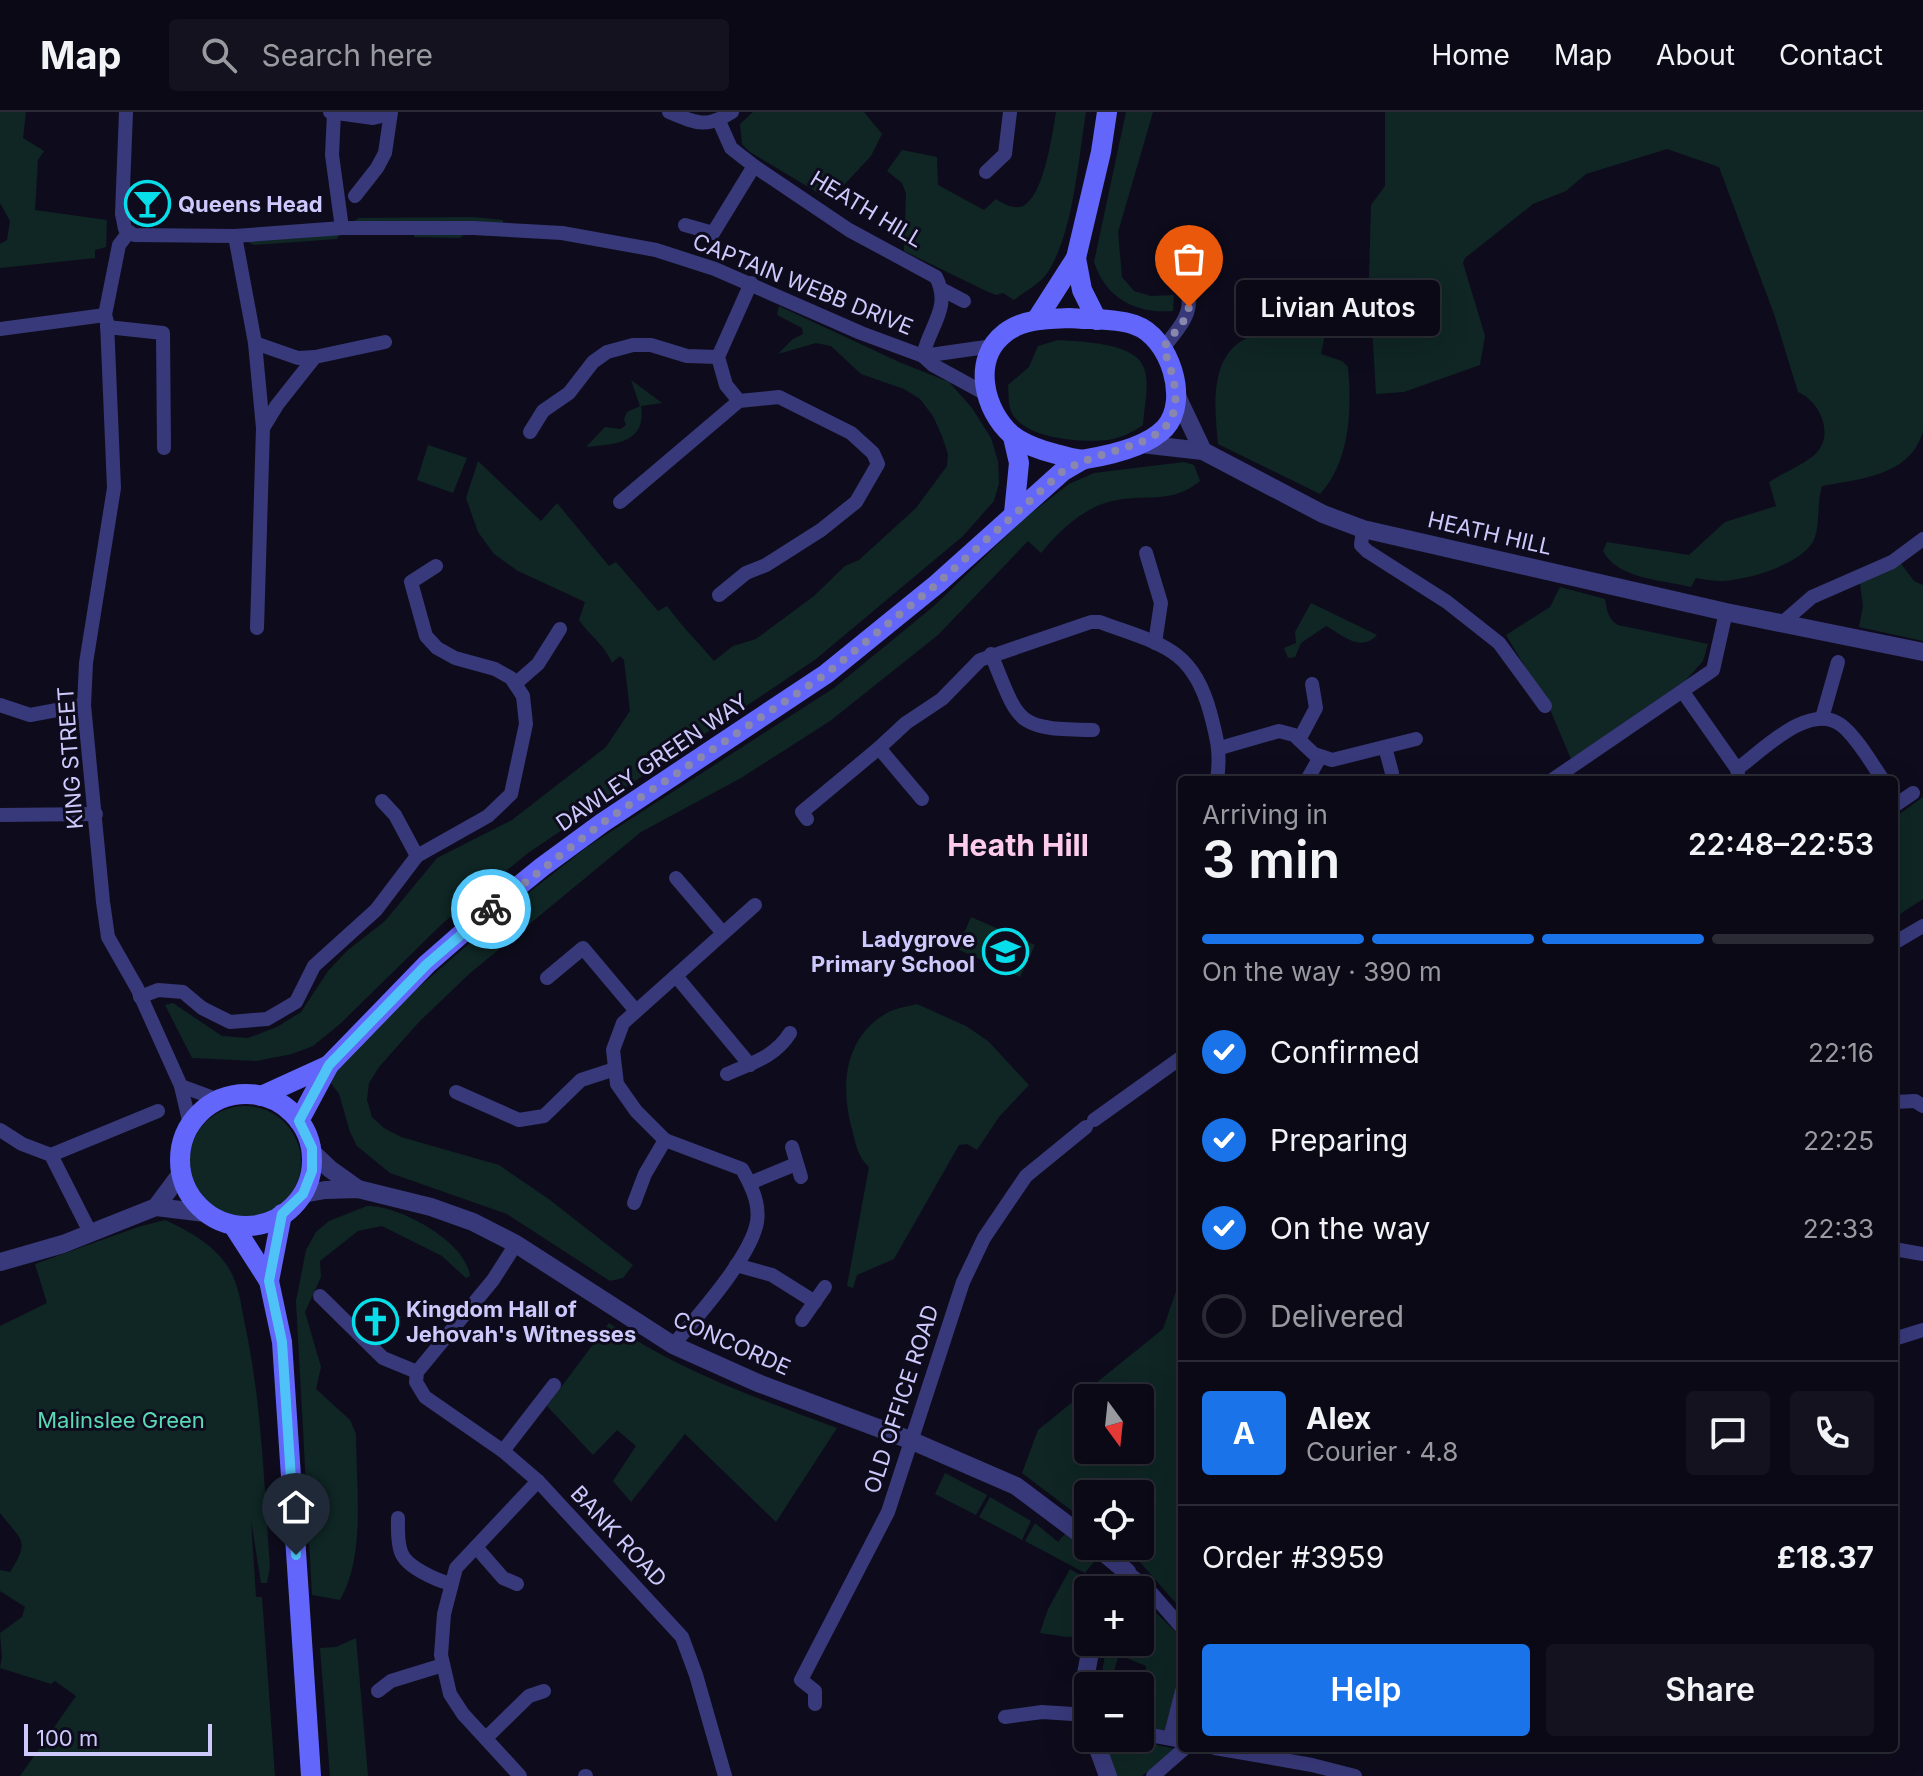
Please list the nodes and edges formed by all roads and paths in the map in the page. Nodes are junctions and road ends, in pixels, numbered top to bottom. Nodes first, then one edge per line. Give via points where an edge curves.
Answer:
1 (126, 112) edge
2 (332, 112) edge
3 (669, 112) edge
4 (732, 112) edge
5 (1010, 112) edge
6 (1107, 112) edge
7 (391, 113) edge
8 (719, 121) junction
9 (754, 166) junction
10 (986, 172) dead end
11 (355, 196) dead end
12 (685, 225) dead end
13 (342, 228) junction
14 (134, 234) junction
15 (235, 236) junction
16 (1076, 258) junction
17 (751, 283) junction
18 (1187, 293) dead end
19 (942, 298) junction
20 (964, 301) dead end
21 (1037, 319) junction
22 (1097, 320) junction
23 (106, 321) junction
24 (0, 329) edge
25 (385, 342) dead end
26 (255, 343) junction
27 (993, 346) junction
28 (1163, 348) junction
29 (923, 356) junction
30 (315, 357) junction
31 (718, 357) junction
32 (1175, 392) junction
33 (986, 394) junction
34 (739, 401) junction
35 (263, 428) junction
36 (530, 432) dead end
37 (1013, 437) junction
38 (1141, 444) junction
39 (164, 448) dead end
40 (1203, 451) junction
41 (1082, 460) junction
42 (620, 502) dead end
43 (1014, 513) junction
44 (1363, 529) junction
45 (1923, 539) edge
46 (1146, 553) dead end
47 (436, 566) dead end
48 (719, 595) dead end
49 (1726, 612) junction
50 (1781, 624) junction
51 (257, 628) dead end
52 (560, 629) dead end
53 (1155, 643) junction
54 (1923, 652) edge
55 (991, 654) junction
56 (1838, 662) dead end
57 (515, 684) junction
58 (1312, 684) dead end
59 (1683, 692) junction
60 (0, 705) edge
61 (84, 705) junction
62 (1545, 706) dead end
63 (1822, 718) junction
64 (1093, 730) dead end
65 (1416, 739) dead end
66 (1299, 740) junction
67 (1385, 747) junction
68 (879, 748) junction
69 (1220, 748) junction
70 (1320, 757) junction
71 (1392, 773) dead end
72 (1738, 775) edge
73 (1217, 776) edge
74 (1309, 776) edge
75 (1558, 776) edge
76 (1880, 776) edge
77 (1913, 793) dead end
78 (922, 799) dead end
79 (1898, 800) edge
80 (382, 801) dead end
81 (96, 814) junction
82 (0, 815) edge
83 (807, 819) dead end
84 (417, 856) junction
85 (676, 878) dead end
86 (755, 905) dead end
87 (1923, 926) edge
88 (723, 933) junction
89 (1898, 941) edge
90 (676, 976) junction
91 (547, 978) dead end
92 (140, 997) junction
93 (636, 1011) junction
94 (790, 1033) dead end
95 (1178, 1060) edge
96 (329, 1065) junction
97 (750, 1065) junction
98 (615, 1069) junction
99 (727, 1074) dead end
100 (181, 1086) junction
101 (456, 1092) dead end
102 (261, 1096) junction
103 (219, 1100) junction
104 (1898, 1102) edge
105 (1923, 1106) edge
106 (158, 1111) dead end
107 (299, 1121) junction
108 (190, 1125) junction
109 (0, 1130) edge
110 (665, 1140) junction
111 (792, 1147) dead end
112 (313, 1153) junction
113 (51, 1155) junction
114 (182, 1172) junction
115 (750, 1183) junction
116 (358, 1189) junction
117 (303, 1194) junction
118 (634, 1203) dead end
119 (156, 1207) junction
120 (205, 1213) junction
121 (282, 1214) junction
122 (233, 1225) junction
123 (91, 1234) junction
124 (516, 1244) junction
125 (1898, 1250) edge
126 (1923, 1254) edge
127 (0, 1262) edge
128 (736, 1265) junction
129 (269, 1281) junction
130 (825, 1287) dead end
131 (320, 1296) dead end
132 (815, 1302) junction
133 (802, 1320) dead end
134 (1923, 1330) edge
135 (1898, 1338) edge
136 (673, 1345) junction
137 (417, 1372) junction
138 (554, 1385) dead end
139 (910, 1440) junction
140 (503, 1451) junction
141 (538, 1481) junction
142 (398, 1518) dead end
143 (1074, 1530) edge
144 (476, 1547) junction
145 (1113, 1560) edge
146 (1127, 1572) junction
147 (1124, 1576) edge
148 (451, 1584) junction
149 (517, 1584) dead end
150 (1178, 1623) edge
151 (443, 1665) junction
152 (378, 1691) dead end
153 (544, 1691) dead end
154 (815, 1704) dead end
155 (1074, 1714) edge
156 (1005, 1717) dead end
157 (1154, 1736) edge
158 (486, 1738) junction
159 (1176, 1740) edge
160 (1099, 1752) edge
161 (1180, 1752) edge
162 (1232, 1752) edge
163 (1312, 1771) edge
164 (311, 1776) edge
165 (520, 1776) edge
166 (725, 1776) edge
167 (1108, 1776) edge
168 (1153, 1776) edge
169 (1355, 1776) edge

1 - 14 street via 122,214 125,229
2 - 7 street via 373,118
2 - 13 street
3 - 8 street via 699,124
4 - 8 street
5 - 10 street via 1005,154
6 - 16 main road
7 - 11 street via 385,153
8 - 9 street, HEATH HILL via 731,148
9 - 12 street via 713,233
9 - 19 street, HEATH HILL via 849,230 936,277
13 - 15 street, CAPTAIN WEBB DRIVE
13 - 17 street, CAPTAIN WEBB DRIVE via 562,233 656,250
14 - 15 street, CAPTAIN WEBB DRIVE
14 - 23 street, KING STREET via 119,245
15 - 26 street
16 - 21 main road
16 - 22 main road via 1082,290
17 - 29 street, CAPTAIN WEBB DRIVE
17 - 31 street
18 - 28 street via 1185,319
19 - 20 street, HEATH HILL
19 - 29 street
21 - 22 main road
21 - 27 main road via 1005,333
22 - 28 main road via 1137,325
23 - 24 street
23 - 39 street via 163,333
23 - 61 street, KING STREET via 114,488
25 - 30 street
26 - 30 street via 298,358
26 - 35 street
27 - 29 street, CAPTAIN WEBB DRIVE
27 - 33 main road via 984,369
28 - 32 main road via 1175,376
29 - 33 street, CAPTAIN WEBB DRIVE
30 - 35 street
31 - 34 street via 726,385
31 - 36 street via 687,356 651,345 607,352 569,393 543,411
32 - 38 main road via 1176,405 1165,428
32 - 40 street
33 - 37 main road
34 - 42 street
34 - 48 street via 779,397 851,433 878,464 856,502
35 - 51 street
37 - 41 main road
37 - 43 main road via 1019,463
38 - 40 street, HEATH HILL
38 - 41 main road
40 - 44 street, HEATH HILL via 1323,514
41 - 43 main road, DAWLEY GREEN WAY
43 - 96 main road, DAWLEY GREEN WAY via 826,674 542,867 427,964
44 - 49 street, HEATH HILL
44 - 62 street via 1361,545 1367,551 1499,643
45 - 50 street via 1892,562 1812,597
46 - 53 street via 1161,603
47 - 57 street via 411,582 426,636 455,658 495,669
49 - 50 street, HEATH HILL
49 - 59 street via 1713,670
50 - 54 street, HEATH HILL
52 - 57 street via 538,664
53 - 55 street via 1091,622
53 - 69 street via 1173,651 1195,673
55 - 64 street via 1023,719 1041,728
55 - 68 street
56 - 63 street
57 - 84 street via 523,696 526,724 511,794 488,816
58 - 66 street via 1316,708
59 - 72 street
59 - 75 street
60 - 61 street via 30,715
61 - 81 street, KING STREET
63 - 72 street via 1794,726
63 - 76 street via 1840,724
65 - 67 street
66 - 69 street via 1279,731
66 - 70 street
67 - 70 street via 1341,760
67 - 71 street
68 - 78 street
68 - 83 street via 802,812
69 - 73 street
70 - 74 street
77 - 79 street
80 - 84 street
81 - 82 street
81 - 92 street, KING STREET via 108,937
84 - 92 street via 376,910 314,966 296,1002 267,1019 230,1022 183,992 158,990
85 - 88 street
86 - 88 street
87 - 89 street
88 - 90 street
90 - 93 street
90 - 97 street
91 - 93 street via 583,948
92 - 100 street, KING STREET
93 - 98 street via 623,1023 613,1050
94 - 97 street via 780,1048
95 - 139 street, OLD OFFICE ROAD via 1026,1176 984,1238 963,1282
96 - 102 main road, DAWLEY GREEN WAY
96 - 107 main road, DAWLEY GREEN WAY
97 - 99 street
98 - 101 street via 581,1080 544,1116 519,1120
98 - 110 street via 617,1084 636,1111
100 - 103 street
100 - 108 street, KING STREET
102 - 103 main road via 237,1094
102 - 107 main road
103 - 108 main road
104 - 105 street
106 - 113 street
107 - 112 main road
108 - 114 main road
109 - 113 street
110 - 115 street via 742,1169
110 - 118 street
111 - 115 street via 799,1170
112 - 116 street, CONCORDE
112 - 117 main road
113 - 123 street
114 - 119 street
114 - 120 main road via 188,1192
115 - 128 street via 757,1221
116 - 117 street, CONCORDE
116 - 124 street, CONCORDE via 431,1207
117 - 121 main road
119 - 120 street
119 - 123 street
120 - 122 main road
121 - 122 main road via 256,1224
121 - 129 main road
122 - 129 main road
123 - 127 street
124 - 136 street, CONCORDE
124 - 137 street
125 - 126 street
128 - 132 street via 772,1275
128 - 136 street
129 - 164 main road via 282,1342
130 - 132 street
131 - 137 street via 383,1358
132 - 133 street
134 - 135 street
136 - 139 street, CONCORDE
137 - 140 street, BANK ROAD via 416,1382 425,1397
138 - 140 street
139 - 143 street, CONCORDE via 1016,1486
139 - 154 street, OLD OFFICE ROAD via 888,1512 801,1680 815,1691
140 - 141 street, BANK ROAD
141 - 144 street
141 - 166 street, BANK ROAD via 682,1637
142 - 148 street via 405,1559
144 - 148 street via 456,1568
144 - 149 street via 503,1578
145 - 146 street
146 - 147 street
146 - 150 street
148 - 151 street via 444,1614
151 - 152 street via 391,1681
151 - 158 street via 450,1694
153 - 158 street via 529,1696
155 - 156 street
157 - 159 street
158 - 165 street
160 - 167 street
161 - 168 street
162 - 163 street
163 - 169 street

